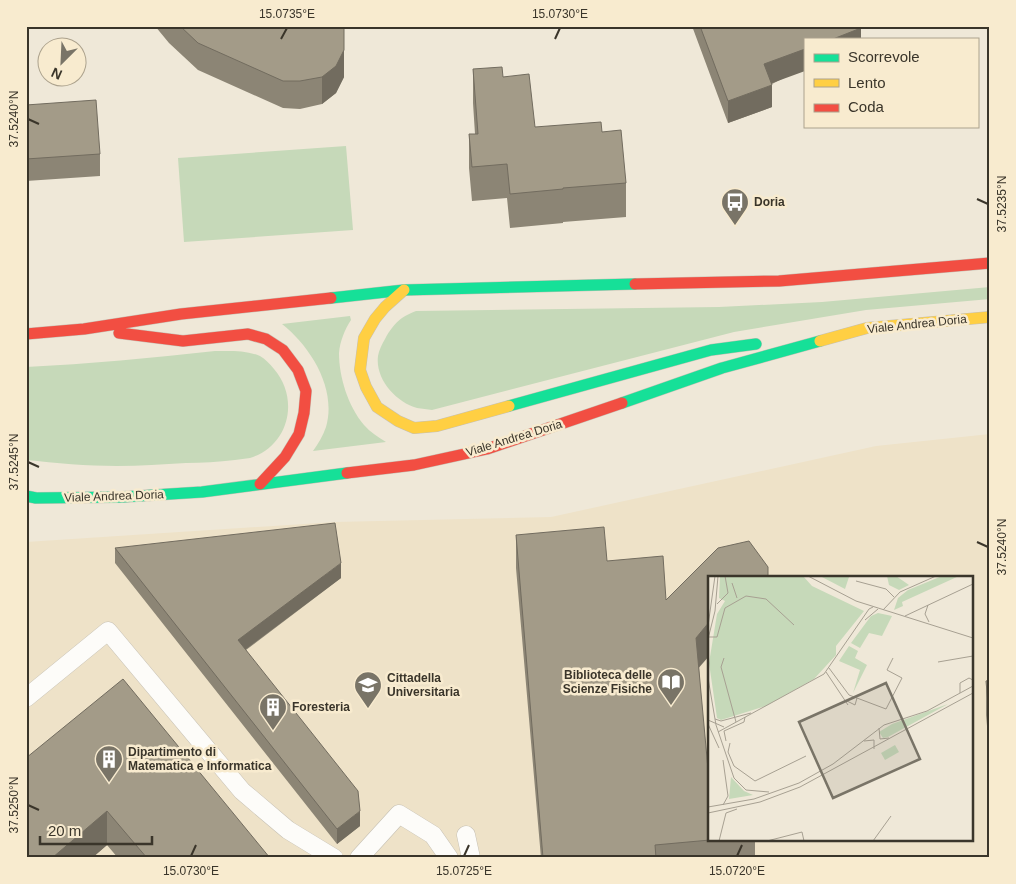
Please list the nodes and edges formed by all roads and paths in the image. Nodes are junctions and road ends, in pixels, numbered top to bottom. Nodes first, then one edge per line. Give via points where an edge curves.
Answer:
1 (990, 264) edge
2 (404, 290) junction
3 (990, 317) edge
4 (867, 328) junction
5 (84, 329) junction
6 (26, 334) edge
7 (260, 484) junction
8 (26, 496) edge
9 (26, 698) edge
10 (466, 835) dead end
11 (334, 858) edge
12 (359, 858) edge
13 (449, 858) edge
14 (471, 858) edge

1 - 2 main road via 778,281
2 - 4 main road via 385,307 364,338 360,370 377,407 414,428 437,426 711,350
2 - 5 main road via 181,314
3 - 4 main road, Viale Andrea Doria
4 - 7 main road, Viale Andrea Doria via 722,368 487,449 414,465
5 - 6 main road
5 - 7 main road via 183,341 248,334 266,339 283,350 298,370 306,391 304,413 299,434 285,457
7 - 8 main road, Viale Andrea Doria via 158,495
9 - 11 lane via 108,631 242,791 288,830
10 - 14 lane
12 - 13 lane via 399,814 433,836

